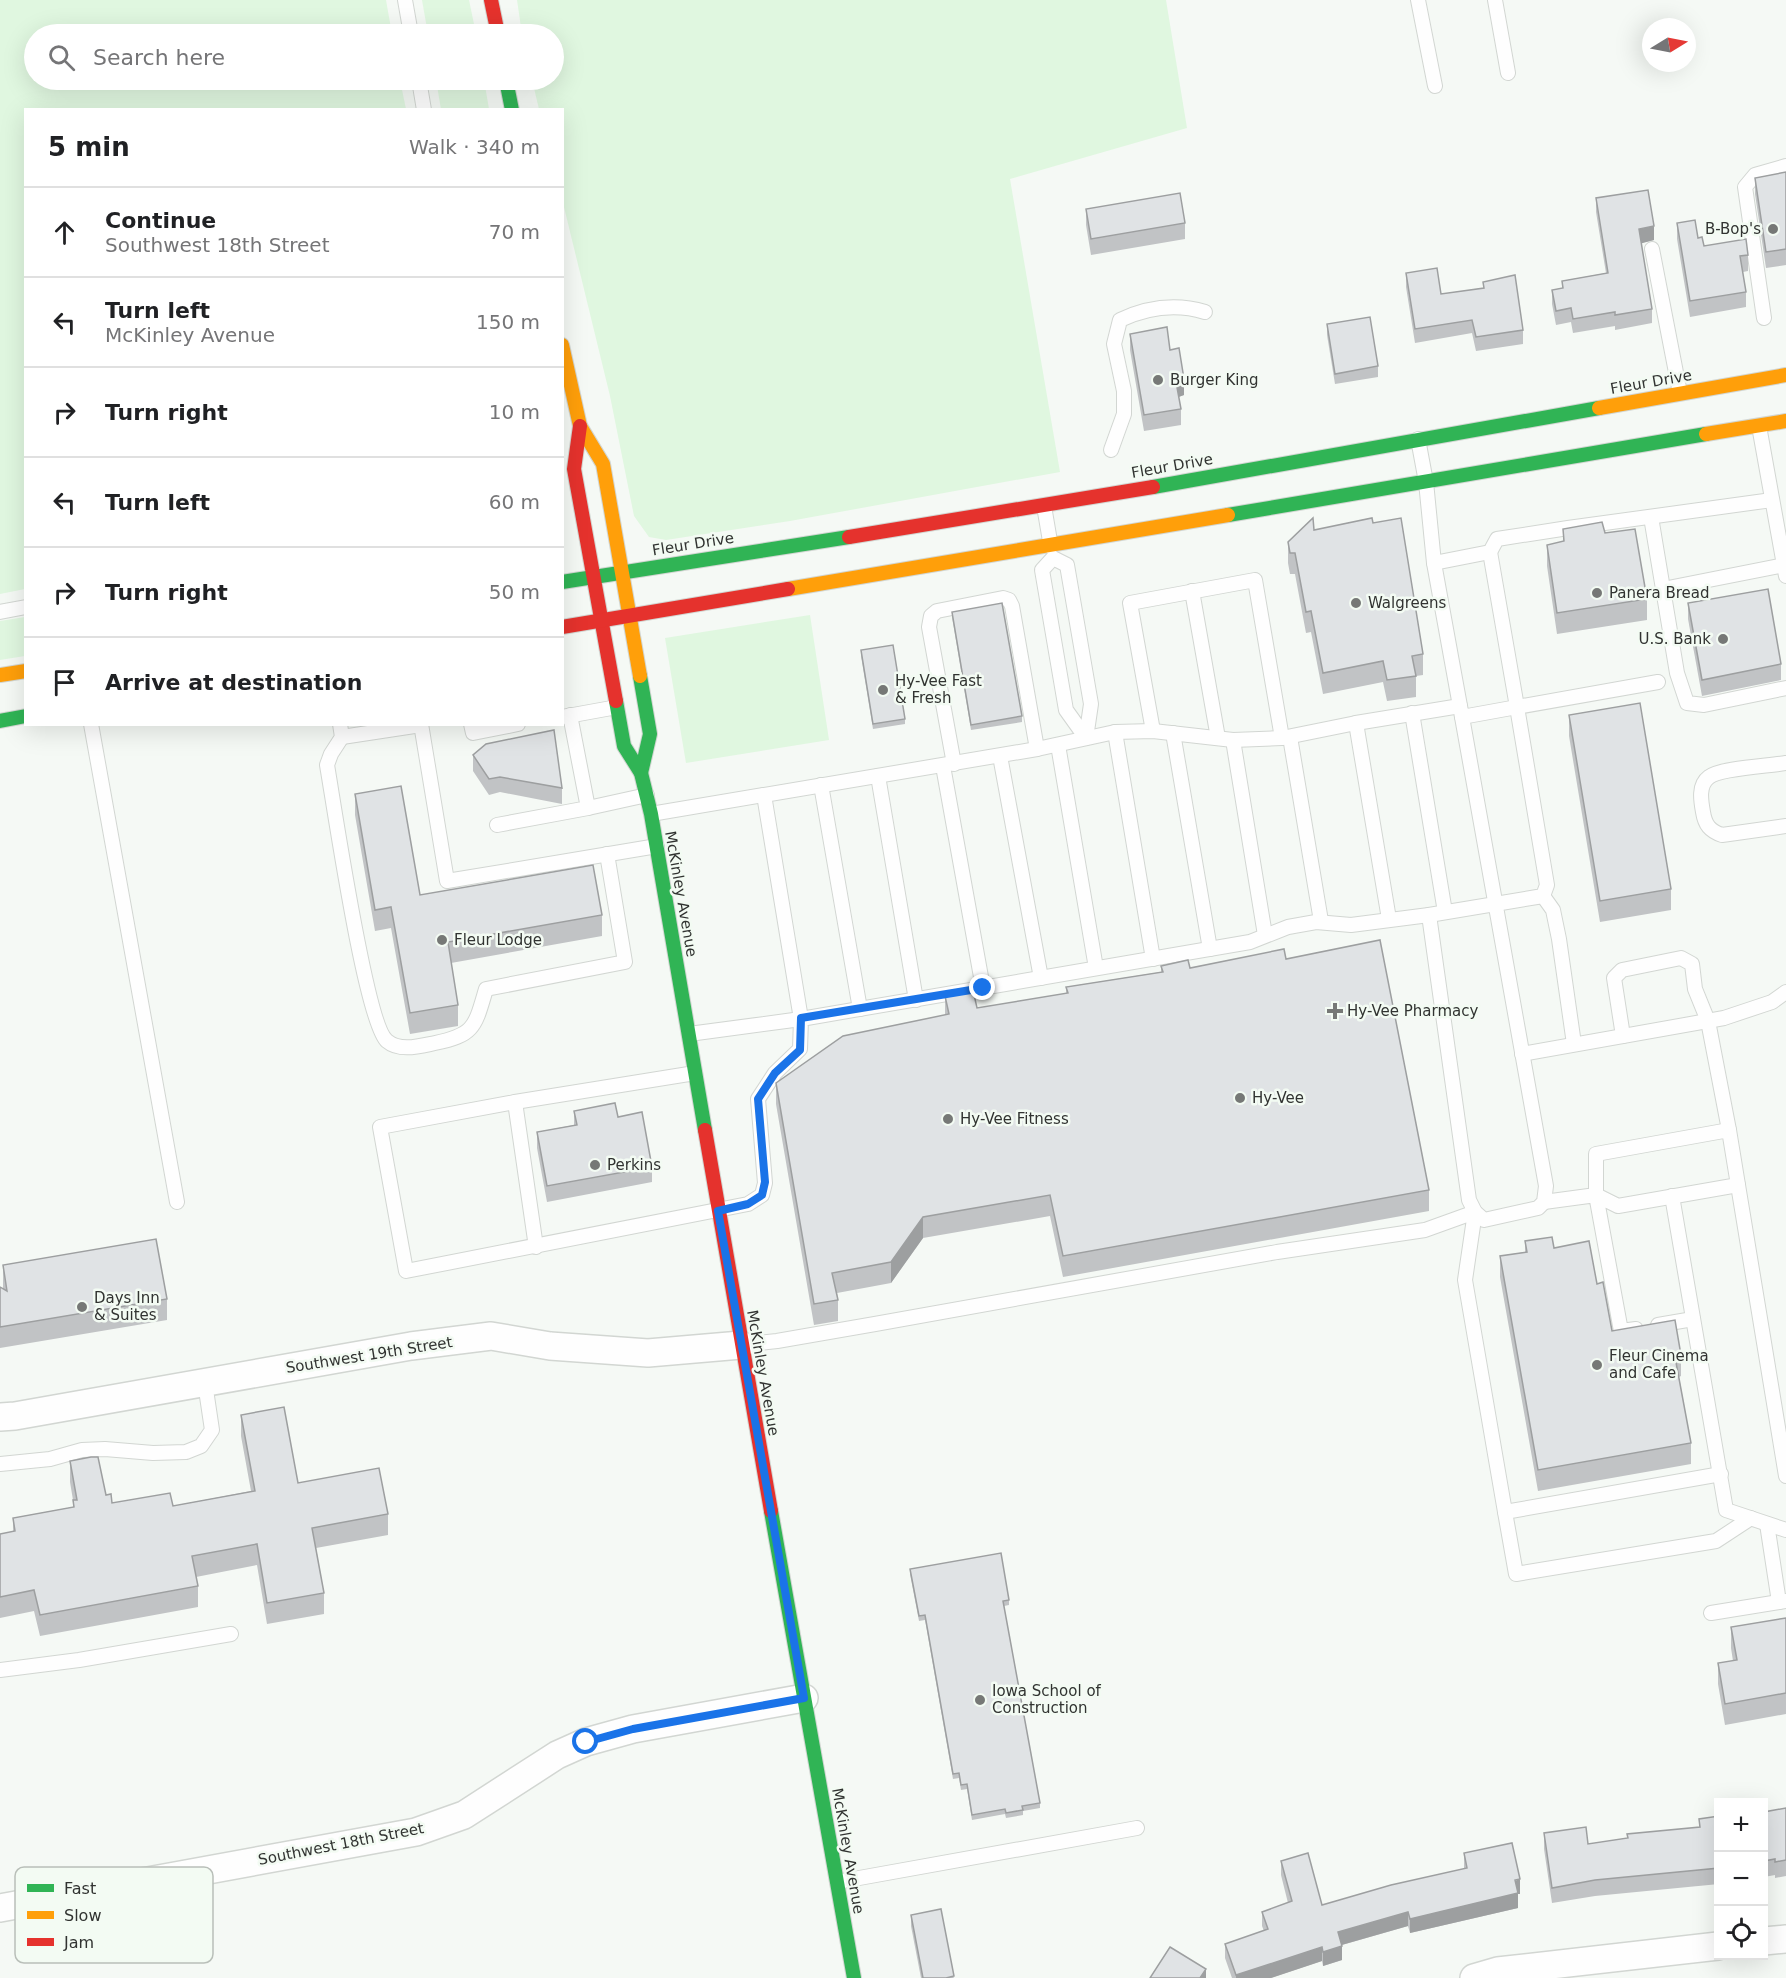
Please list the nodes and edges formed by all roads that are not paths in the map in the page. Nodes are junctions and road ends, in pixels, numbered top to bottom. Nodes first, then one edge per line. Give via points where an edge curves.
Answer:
1 (405, 0) edge
2 (491, 0) edge
3 (1418, 0) edge
4 (1495, 0) edge
5 (409, 24) edge
6 (496, 24) edge
7 (1508, 73) dead end
8 (1435, 86) dead end
9 (421, 90) edge
10 (508, 90) edge
11 (424, 108) edge
12 (512, 108) edge
13 (1786, 166) edge
14 (1652, 249) dead end
15 (1205, 312) dead end
16 (1764, 318) dead end
17 (564, 354) edge
18 (1786, 375) edge
19 (1680, 393) junction
20 (1786, 421) edge
21 (580, 426) junction
22 (1759, 426) junction
23 (1418, 440) junction
24 (1111, 450) dead end
25 (1426, 482) junction
26 (1772, 500) junction
27 (1044, 506) junction
28 (1651, 517) junction
29 (1783, 540) edge
30 (1052, 551) junction
31 (1490, 552) junction
32 (1434, 563) junction
33 (1785, 570) edge
34 (621, 572) junction
35 (594, 577) junction
36 (564, 582) edge
37 (1663, 589) junction
38 (1192, 591) junction
39 (24, 607) edge
40 (0, 612) edge
41 (628, 616) junction
42 (601, 620) junction
43 (564, 627) edge
44 (24, 671) edge
45 (0, 675) edge
46 (1658, 682) dead end
47 (1786, 688) edge
48 (617, 707) junction
49 (1516, 707) junction
50 (1461, 711) junction
51 (1412, 713) junction
52 (24, 716) edge
53 (566, 716) edge
54 (0, 721) edge
55 (1356, 723) junction
56 (91, 726) edge
57 (408, 726) edge
58 (421, 726) edge
59 (471, 726) edge
60 (508, 726) edge
61 (341, 731) edge
62 (1153, 731) junction
63 (1115, 732) junction
64 (1173, 733) junction
65 (1286, 737) junction
66 (1086, 738) junction
67 (1218, 738) junction
68 (1233, 740) junction
69 (1058, 746) junction
70 (1037, 749) junction
71 (1000, 756) junction
72 (1786, 763) edge
73 (949, 765) junction
74 (642, 773) junction
75 (878, 776) junction
76 (821, 786) junction
77 (647, 795) junction
78 (764, 795) junction
79 (588, 808) junction
80 (651, 814) junction
81 (497, 825) dead end
82 (1786, 826) edge
83 (657, 846) junction
84 (608, 854) junction
85 (1543, 896) junction
86 (1496, 903) junction
87 (1445, 912) junction
88 (1429, 915) junction
89 (1389, 919) junction
90 (1321, 921) junction
91 (1265, 935) junction
92 (1210, 949) junction
93 (1153, 958) junction
94 (1096, 968) junction
95 (1041, 978) junction
96 (983, 988) junction
97 (1786, 992) edge
98 (916, 1000) junction
99 (860, 1009) junction
100 (801, 1018) junction
101 (1708, 1021) junction
102 (688, 1034) junction
103 (1623, 1036) junction
104 (1574, 1044) junction
105 (1522, 1053) junction
106 (695, 1073) junction
107 (515, 1102) junction
108 (1729, 1130) junction
109 (1738, 1185) junction
110 (1596, 1195) junction
111 (1672, 1197) junction
112 (177, 1202) dead end
113 (1544, 1202) junction
114 (718, 1211) junction
115 (1475, 1212) junction
116 (536, 1246) junction
117 (1693, 1320) junction
118 (741, 1345) junction
119 (205, 1383) junction
120 (0, 1417) edge
121 (0, 1464) edge
122 (1720, 1474) junction
123 (1786, 1476) edge
124 (1505, 1512) junction
125 (1751, 1518) junction
126 (1767, 1524) junction
127 (1786, 1530) edge
128 (1783, 1601) edge
129 (1711, 1613) dead end
130 (231, 1634) dead end
131 (0, 1670) edge
132 (804, 1698) junction
133 (1137, 1828) dead end
134 (213, 1869) edge
135 (837, 1882) junction
136 (15, 1905) edge
137 (0, 1908) edge
138 (1786, 1939) edge
139 (1768, 1941) edge
140 (1714, 1947) edge
141 (854, 1978) edge
142 (1474, 1978) edge

1 - 5 lane
2 - 6 main road
3 - 8 lane
4 - 7 lane
9 - 11 lane
10 - 12 main road
13 - 16 lane via 1755,175 1745,187
14 - 19 lane
15 - 24 lane via 1187,307 1163,308 1120,320 1114,344 1124,391 1124,414
17 - 21 main road, McKinley Avenue
18 - 19 main road, Fleur Drive
19 - 23 main road, Fleur Drive
20 - 22 main road
21 - 34 main road, McKinley Avenue via 603,464
21 - 35 main road, McKinley Avenue via 574,469
22 - 25 main road
22 - 26 lane
23 - 25 lane
23 - 27 main road, Fleur Drive
25 - 30 main road
25 - 32 lane
26 - 28 lane
26 - 29 lane
27 - 30 lane
27 - 34 main road, Fleur Drive
28 - 31 lane via 1497,539
28 - 37 lane
29 - 33 lane
30 - 41 main road
30 - 66 lane via 1067,565 1091,704
30 - 66 lane via 1042,570 1066,710
31 - 32 lane
31 - 49 lane
32 - 50 lane
33 - 37 lane
34 - 35 main road, Fleur Drive
34 - 41 main road, McKinley Avenue
35 - 36 main road, Fleur Drive
35 - 42 main road, McKinley Avenue
37 - 47 lane via 1677,672 1688,703 1704,705
38 - 62 lane via 1130,603
38 - 65 lane via 1255,580
38 - 67 lane
39 - 40 lane
41 - 42 main road
41 - 74 main road, McKinley Avenue via 650,734
42 - 43 main road
42 - 48 main road, McKinley Avenue
44 - 45 main road
46 - 49 lane
48 - 53 lane
48 - 74 main road, McKinley Avenue via 624,746
49 - 50 lane
49 - 85 lane via 1547,885
50 - 51 lane
50 - 86 lane
51 - 55 lane
51 - 87 lane
52 - 54 main road
53 - 79 lane
55 - 65 lane
55 - 89 lane
56 - 112 lane
57 - 61 lane
58 - 84 lane via 447,880
59 - 60 lane via 473,733
61 - 84 lane via 327,765 363,972 379,1029 387,1041 406,1049 466,1034 477,1020 486,989 625,962
62 - 63 lane
62 - 64 lane
63 - 66 lane
63 - 93 lane
64 - 67 lane
64 - 92 lane
65 - 68 lane
65 - 90 lane
66 - 69 lane
67 - 68 lane
68 - 91 lane
69 - 70 lane
69 - 94 lane
70 - 71 lane
70 - 73 lane via 1012,606 1003,598 937,611 932,616 929,627
71 - 73 lane
71 - 95 lane
72 - 82 lane via 1720,772 1708,778 1702,787 1701,801 1705,822 1713,832 1722,835
73 - 75 lane
73 - 96 lane
74 - 77 main road, McKinley Avenue
75 - 76 lane
75 - 98 lane
76 - 78 lane
76 - 99 lane
77 - 79 lane
77 - 80 main road, McKinley Avenue
78 - 80 lane
78 - 100 lane
79 - 81 lane
80 - 83 main road, McKinley Avenue
83 - 84 lane
83 - 102 main road, McKinley Avenue
85 - 86 lane
85 - 104 lane via 1553,910 1557,929
86 - 87 lane
86 - 105 lane
87 - 88 lane
88 - 89 lane
88 - 115 lane via 1469,1200
89 - 90 lane via 1350,925
90 - 91 lane
91 - 92 lane via 1250,942
92 - 93 lane
93 - 94 lane
94 - 95 lane
95 - 96 lane
96 - 98 lane
97 - 101 lane via 1772,1002
98 - 99 lane
99 - 100 lane
100 - 102 lane
100 - 114 lane via 800,1050 775,1073 758,1099 765,1182 762,1195 748,1204
101 - 103 lane
101 - 103 lane via 1695,989 1692,964 1681,958 1622,970 1614,978
101 - 108 lane
102 - 106 main road, McKinley Avenue
103 - 104 lane
104 - 105 lane
105 - 113 lane via 1546,1186
106 - 107 lane
106 - 114 main road, McKinley Avenue
107 - 116 lane
107 - 116 lane via 380,1127 406,1271
108 - 109 lane
108 - 110 lane via 1596,1154
109 - 111 lane
109 - 123 lane
110 - 111 lane via 1618,1206
110 - 113 lane
110 - 117 lane via 1621,1331
111 - 117 lane
113 - 115 lane via 1538,1208 1484,1220
114 - 116 lane
114 - 118 main road, McKinley Avenue
115 - 118 lane via 1425,1230
115 - 124 lane via 1465,1280
117 - 122 lane
118 - 119 street, Southwest 19th Street via 648,1353 550,1346 491,1336 411,1346
118 - 132 main road, McKinley Avenue
119 - 120 street, Southwest 19th Street
119 - 121 lane via 212,1430 201,1446 186,1452 82,1450 50,1459
122 - 124 lane
122 - 125 lane via 1726,1510
124 - 125 lane via 1516,1574 1716,1541
125 - 126 lane
126 - 127 lane
126 - 128 lane
128 - 129 lane
130 - 131 lane
132 - 134 street, Southwest 18th Street via 633,1729 586,1742 557,1755 464,1815 416,1832
132 - 135 main road, McKinley Avenue
133 - 135 lane
135 - 141 main road, McKinley Avenue
136 - 137 street, Southwest 18th Street
138 - 139 street
140 - 142 street via 1498,1971

